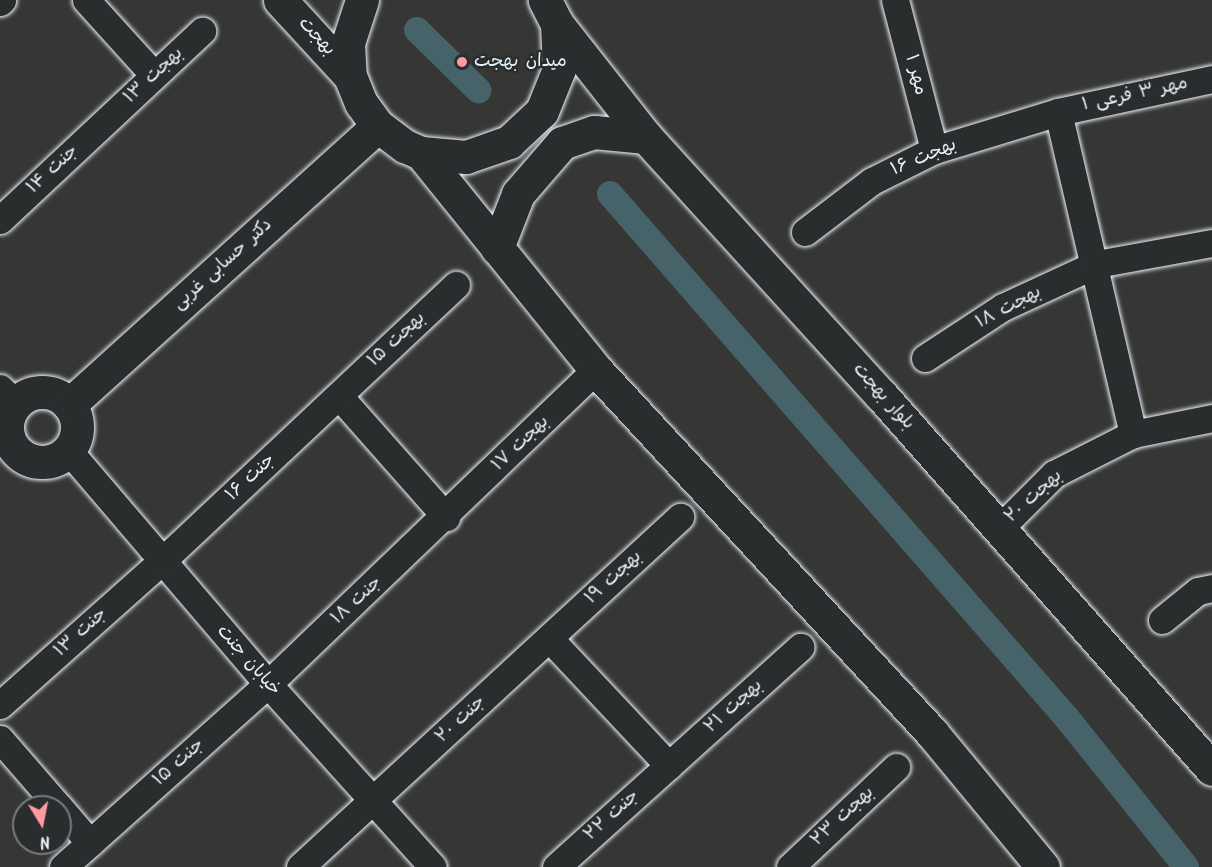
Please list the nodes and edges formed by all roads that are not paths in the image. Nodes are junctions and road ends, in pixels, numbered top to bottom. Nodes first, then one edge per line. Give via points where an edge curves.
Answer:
1 (86, 0) edge
2 (280, 0) edge
3 (895, 0) edge
4 (357, 3) edge
5 (554, 7) edge
6 (202, 31) dead end
7 (154, 75) junction
8 (351, 76) junction
9 (1212, 79) edge
10 (1058, 112) junction
11 (106, 121) joint
12 (378, 126) junction
13 (646, 137) junction
14 (934, 150) junction
15 (421, 153) junction
16 (0, 220) edge
17 (805, 232) dead end
18 (1212, 243) edge
19 (496, 248) junction
20 (1096, 264) junction
21 (456, 285) dead end
22 (925, 358) dead end
23 (596, 370) junction
24 (8, 396) edge
25 (339, 396) junction
26 (69, 405) junction
27 (1212, 418) edge
28 (1133, 434) junction
29 (68, 450) junction
30 (8, 456) edge
31 (680, 517) dead end
32 (446, 518) junction
33 (999, 529) junction
34 (163, 560) junction
35 (1212, 588) edge
36 (1162, 620) dead end
37 (549, 638) junction
38 (800, 647) dead end
39 (268, 684) junction
40 (0, 705) edge
41 (0, 739) edge
42 (669, 766) junction
43 (896, 767) dead end
44 (1212, 769) edge
45 (49, 795) edge
46 (373, 801) junction
47 (72, 821) edge
48 (90, 843) junction
49 (63, 867) edge
50 (300, 867) edge
51 (434, 867) edge
52 (556, 867) edge
53 (790, 867) edge
54 (1043, 867) edge

1 - 7 street
2 - 8 main road, بهجت
3 - 14 street, مهر ۱
4 - 8 main road via 348,43
5 - 13 main road, بلوار بهجت
5 - 15 main road via 559,69 542,111 509,142 466,157
6 - 7 street, بهجت ۱۳
7 - 11 street, بهجت ۱۳
8 - 12 main road via 361,103
9 - 10 street, مهر ۳ فرعی ۱
10 - 14 street, بهجت ۱۶
10 - 20 street
11 - 16 street, جنت ۱۴
12 - 15 main road
12 - 26 main road, دکتر حسابی غربی
13 - 19 main road via 594,132 562,143 518,194
13 - 33 main road, بلوار بهجت
14 - 17 street, بهجت ۱۶ via 872,181
15 - 19 main road
18 - 20 street, بهجت ۱۸
19 - 23 main road
20 - 22 street, بهجت ۱۸ via 1003,307
20 - 28 street
21 - 25 street, بهجت ۱۵
23 - 32 street, بهجت ۱۷
23 - 54 main road via 932,733
24 - 26 main road via 48,393
24 - 30 main road
25 - 32 street
25 - 34 street, جنت ۱۶
26 - 29 main road via 77,422
27 - 28 street, بهجت ۲۰
28 - 33 street, بهجت ۲۰ via 1054,474
29 - 30 main road via 48,461
29 - 34 street, خیابان جنت
31 - 37 street, بهجت ۱۹
32 - 39 street, جنت ۱۸
33 - 44 main road, بلوار بهجت
34 - 39 street, خیابان جنت
34 - 40 street, جنت ۱۳
35 - 36 street via 1198,591
37 - 42 street
37 - 46 street, جنت ۲۰
38 - 42 street, بهجت ۲۱
39 - 46 street, خیابان جنت
39 - 48 street, جنت ۱۵
41 - 45 street
42 - 52 street, جنت ۲۲
43 - 53 street, بهجت ۲۳
46 - 50 street, جنت ۲۰
46 - 51 street, خیابان جنت
47 - 48 street
48 - 49 street, جنت ۱۵

